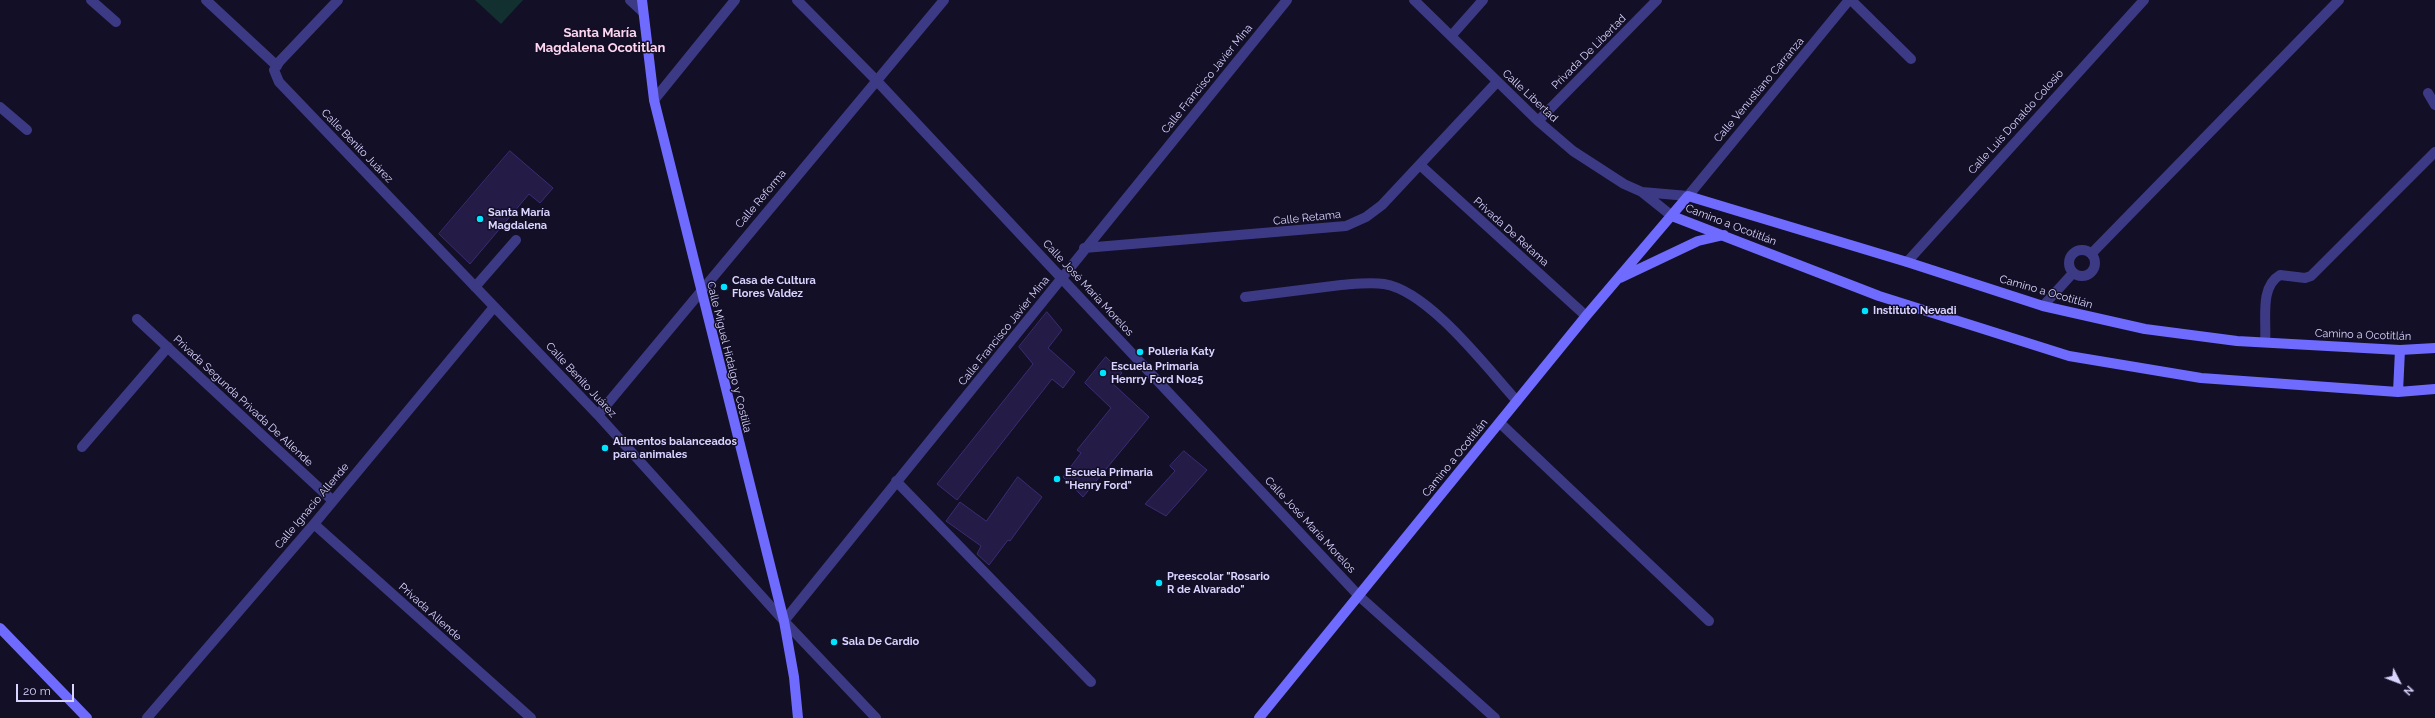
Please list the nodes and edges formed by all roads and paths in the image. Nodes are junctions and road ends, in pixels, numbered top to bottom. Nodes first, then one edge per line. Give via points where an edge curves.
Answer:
1 (91, 0) edge
2 (206, 0) edge
3 (338, 0) edge
4 (630, 0) edge
5 (642, 0) edge
6 (734, 0) edge
7 (797, 0) edge
8 (944, 0) edge
9 (1287, 0) edge
10 (1415, 0) edge
11 (1483, 0) edge
12 (1657, 0) edge
13 (1850, 0) edge
14 (2144, 0) edge
15 (2339, 0) edge
16 (643, 12) junction
17 (116, 22) dead end
18 (1452, 35) junction
19 (1911, 59) dead end
20 (278, 64) junction
21 (876, 80) junction
22 (1497, 82) junction
23 (2428, 93) dead end
24 (654, 100) junction
25 (2435, 105) edge
26 (0, 107) edge
27 (1538, 121) junction
28 (28, 130) dead end
29 (2435, 152) edge
30 (1420, 165) junction
31 (1642, 192) junction
32 (1688, 196) junction
33 (1672, 216) junction
34 (1724, 235) junction
35 (516, 240) dead end
36 (1084, 248) junction
37 (2092, 253) junction
38 (1907, 262) junction
39 (2073, 273) junction
40 (1062, 279) junction
41 (1615, 281) junction
42 (475, 287) junction
43 (700, 290) junction
44 (1244, 297) dead end
45 (2043, 306) junction
46 (494, 307) junction
47 (1586, 316) junction
48 (137, 319) dead end
49 (2265, 342) junction
50 (168, 347) junction
51 (2435, 348) edge
52 (2400, 350) junction
53 (2435, 389) edge
54 (2398, 392) junction
55 (1517, 401) junction
56 (598, 415) junction
57 (1500, 423) junction
58 (82, 447) dead end
59 (896, 482) junction
60 (332, 500) junction
61 (314, 524) junction
62 (1360, 596) junction
63 (784, 621) junction
64 (1709, 621) dead end
65 (0, 628) edge
66 (1091, 682) dead end
67 (88, 718) edge
68 (147, 718) edge
69 (531, 718) edge
70 (798, 718) edge
71 (876, 718) edge
72 (1259, 718) edge
73 (1495, 718) edge

1 - 17 street
2 - 20 street
3 - 20 street
4 - 16 street
5 - 16 main road, Calle Miguel Hidalgo y Costilla
6 - 24 street
7 - 21 street, Calle José María Morelos
8 - 21 street, Calle Reforma
9 - 36 street, Calle Francisco Javier Mina
10 - 18 street, Calle Libertad
11 - 18 street
12 - 27 street, Privada De Libertad
13 - 19 street
13 - 32 street, Calle Venustiano Carranza
14 - 38 street, Calle Luis Donaldo Colosio
15 - 37 street
16 - 24 main road, Calle Miguel Hidalgo y Costilla
18 - 22 street, Calle Libertad
20 - 42 street, Calle Benito Juárez via 274,70 279,82
21 - 40 street, Calle José María Morelos
21 - 43 street, Calle Reforma
22 - 27 street, Calle Libertad
22 - 30 street, Calle Retama
23 - 25 street
24 - 43 main road, Calle Miguel Hidalgo y Costilla
26 - 28 street
27 - 31 street, Calle Libertad via 1591,163
29 - 49 street via 2311,276 2305,278 2280,275 2271,282 2266,294
30 - 36 street, Calle Retama via 1382,205 1366,217 1346,226
30 - 47 street, Privada De Retama
31 - 32 street, Calle Libertad
31 - 33 street, Calle Libertad
32 - 33 main road, Camino a Ocotitlán
32 - 38 main road, Camino a Ocotitlán
33 - 34 main road, Camino a Ocotitlán
33 - 41 main road, Camino a Ocotitlán
34 - 41 main road via 1698,241
34 - 54 main road, Camino a Ocotitlán via 1879,296 2069,356 2201,378
35 - 42 street
36 - 40 street, Calle Francisco Javier Mina
37 - 39 street via 2096,260 2089,275 2080,276
37 - 39 street via 2084,249 2076,251 2070,257 2069,265
38 - 45 main road, Camino a Ocotitlán
39 - 45 street
40 - 59 street, Calle Francisco Javier Mina
40 - 62 street, Calle José María Morelos
41 - 47 main road, Camino a Ocotitlán
42 - 46 street, Calle Benito Juárez
43 - 56 street, Calle Reforma
43 - 63 main road, Calle Miguel Hidalgo y Costilla
44 - 55 street via 1349,285 1386,284 1429,308 1464,340
45 - 49 main road, Camino a Ocotitlán via 2145,329 2237,342
46 - 56 street, Calle Benito Juárez
46 - 60 street, Calle Ignacio Allende
47 - 55 main road, Camino a Ocotitlán
48 - 50 street, Privada Segunda Privada De Allende
49 - 52 main road, Camino a Ocotitlán
50 - 58 street
50 - 60 street, Privada Segunda Privada De Allende
51 - 52 main road, Camino a Ocotitlán
52 - 54 main road
53 - 54 main road, Camino a Ocotitlán
55 - 57 main road, Camino a Ocotitlán
56 - 63 street, Calle Benito Juárez
57 - 62 main road, Camino a Ocotitlán
57 - 64 street
59 - 63 street, Calle Francisco Javier Mina
59 - 66 street
60 - 61 street, Calle Ignacio Allende
61 - 68 street, Calle Ignacio Allende
61 - 69 street, Privada Allende
62 - 72 main road, Camino a Ocotitlán
62 - 73 street, Calle José María Morelos
63 - 70 main road, Calle Miguel Hidalgo y Costilla
63 - 71 street, Calle Benito Juárez
65 - 67 main road

